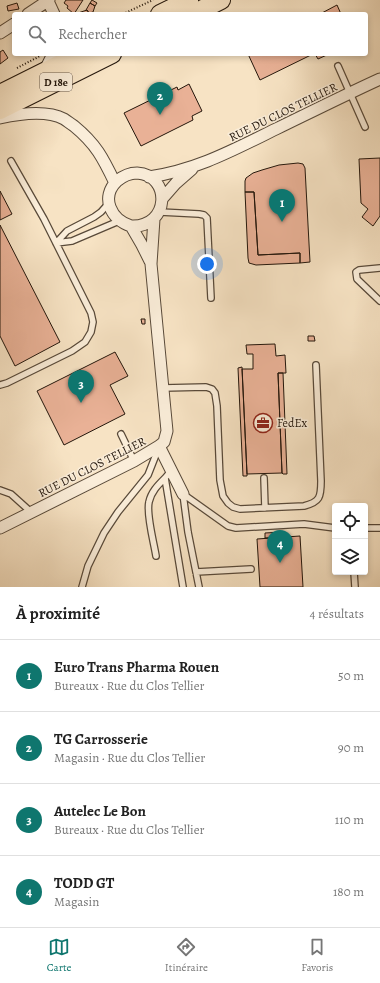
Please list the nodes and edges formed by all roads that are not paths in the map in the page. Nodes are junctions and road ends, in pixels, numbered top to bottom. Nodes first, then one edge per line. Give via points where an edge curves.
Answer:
1 (189, 0) edge
2 (221, 0) edge
3 (39, 6) edge
4 (50, 12) edge
5 (164, 12) edge
6 (197, 12) edge
7 (12, 25) edge
8 (0, 33) edge
9 (52, 56) edge
10 (76, 56) edge
11 (108, 56) edge
12 (338, 66) dead end
13 (43, 72) junction
14 (380, 78) edge
15 (350, 93) junction
16 (0, 94) edge
17 (0, 110) edge
18 (0, 118) edge
19 (365, 128) dead end
20 (11, 161) dead end
21 (196, 166) junction
22 (149, 176) junction
23 (115, 183) junction
24 (162, 199) junction
25 (109, 202) junction
26 (157, 215) junction
27 (119, 220) junction
28 (131, 226) junction
29 (56, 243) junction
30 (151, 264) junction
31 (380, 268) edge
32 (211, 298) dead end
33 (380, 301) edge
34 (316, 365) dead end
35 (0, 385) edge
36 (163, 388) junction
37 (121, 434) dead end
38 (160, 446) junction
39 (134, 461) junction
40 (168, 474) junction
41 (264, 478) dead end
42 (0, 490) edge
43 (183, 494) junction
44 (265, 508) junction
45 (32, 512) junction
46 (0, 528) edge
47 (332, 528) edge
48 (368, 528) edge
49 (380, 528) edge
50 (156, 556) dead end
51 (251, 569) dead end
52 (196, 572) junction
53 (354, 575) edge
54 (82, 587) edge
55 (183, 587) edge
56 (199, 587) edge
57 (355, 587) edge

1 - 5 main road
2 - 6 main road
3 - 4 street
7 - 8 street
9 - 13 street
10 - 13 main road, D 18e
11 - 17 main road, D 18e
12 - 15 lane
13 - 16 main road, D 18e
14 - 15 street, RUE DU CLOS TELLIER
15 - 19 lane
15 - 21 street, RUE DU CLOS TELLIER
18 - 23 street via 46,114 64,119 88,138 104,160
20 - 29 lane
21 - 22 street, RUE DU CLOS TELLIER
21 - 24 street, RUE DU CLOS TELLIER
22 - 23 street, RUE DU CLOS TELLIER via 127,174
22 - 24 street via 158,186
23 - 25 street via 111,189
24 - 26 street, RUE DU CLOS TELLIER
25 - 27 street
25 - 29 lane via 101,212 67,231
26 - 28 street via 145,225
26 - 30 street, RUE DU CLOS TELLIER
26 - 32 lane via 199,214 207,218
27 - 28 street
27 - 29 lane via 72,241
28 - 30 street, RUE DU CLOS TELLIER
29 - 35 lane via 91,313 91,332 85,342 72,351
30 - 36 street, RUE DU CLOS TELLIER
31 - 33 lane via 359,270 356,276 357,280
34 - 44 lane via 321,493 313,504
36 - 38 street, RUE DU CLOS TELLIER via 166,437
36 - 44 lane via 212,389 217,406 223,496 233,507
37 - 39 lane
38 - 39 street, RUE DU CLOS TELLIER
38 - 40 street
38 - 54 lane via 148,475 104,533 88,566
39 - 45 street, RUE DU CLOS TELLIER
40 - 43 street
40 - 50 lane via 152,493 148,508
40 - 55 lane
41 - 44 lane
42 - 45 lane via 11,494
43 - 47 lane via 228,526 236,528 304,524
43 - 52 lane
45 - 46 street, RUE DU CLOS TELLIER
48 - 49 lane
51 - 52 lane
52 - 56 lane
53 - 57 lane

